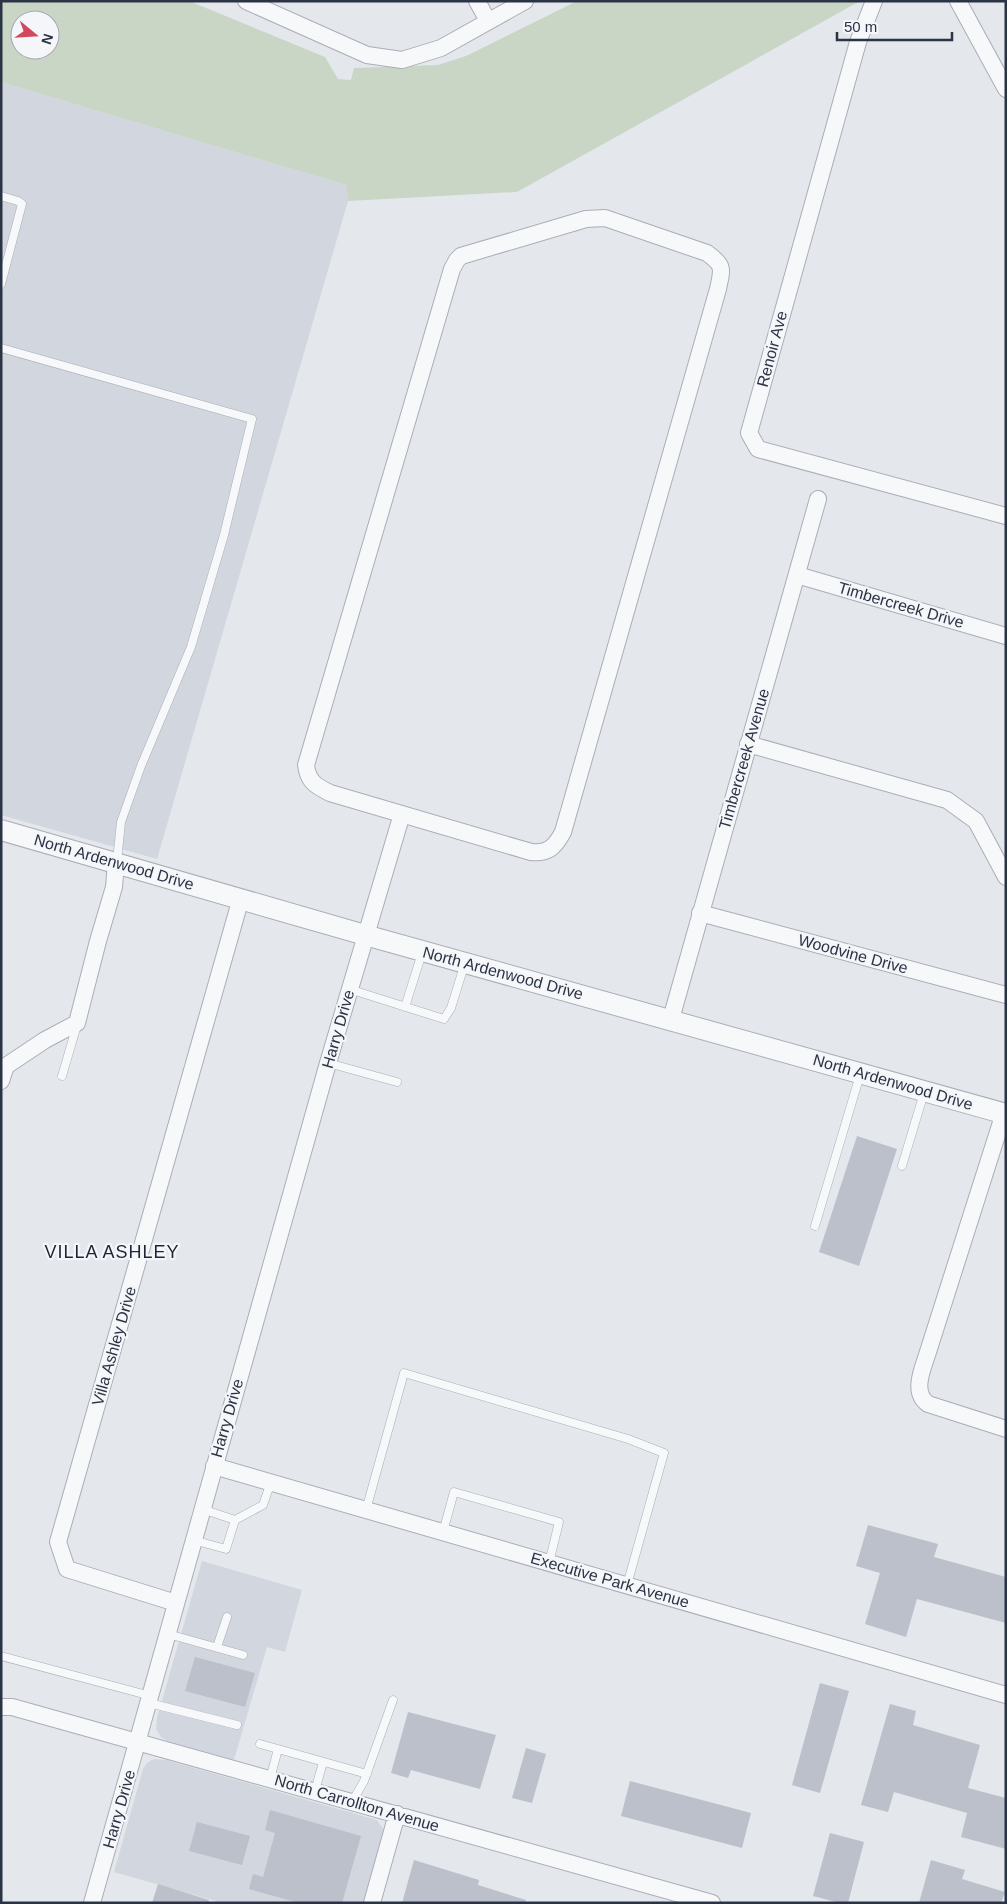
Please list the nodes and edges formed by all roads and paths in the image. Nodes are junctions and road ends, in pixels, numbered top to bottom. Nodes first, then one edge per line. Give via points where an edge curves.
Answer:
1 (246, 1) edge
2 (477, 1) edge
3 (525, 1) edge
4 (874, 1) edge
5 (958, 1) edge
6 (488, 22) junction
7 (1006, 89) edge
8 (1, 196) edge
9 (1, 284) edge
10 (1, 348) edge
11 (818, 499) dead end
12 (1006, 516) edge
13 (797, 575) junction
14 (1006, 636) edge
15 (748, 744) junction
16 (402, 814) junction
17 (1, 830) edge
18 (116, 863) junction
19 (1006, 877) edge
20 (241, 898) junction
21 (700, 913) junction
22 (365, 935) junction
23 (423, 951) junction
24 (465, 962) junction
25 (349, 989) junction
26 (446, 990) dead end
27 (1006, 994) edge
28 (454, 997) junction
29 (443, 999) dead end
30 (405, 1007) junction
31 (671, 1019) junction
32 (77, 1023) junction
33 (328, 1063) junction
34 (3, 1070) edge
35 (861, 1073) junction
36 (62, 1076) dead end
37 (397, 1082) dead end
38 (925, 1091) junction
39 (1005, 1114) edge
40 (902, 1166) dead end
41 (815, 1226) dead end
42 (1006, 1429) edge
43 (214, 1466) junction
44 (271, 1482) junction
45 (202, 1509) junction
46 (366, 1510) junction
47 (235, 1520) junction
48 (443, 1532) junction
49 (193, 1540) junction
50 (549, 1563) junction
51 (627, 1585) junction
52 (176, 1603) junction
53 (227, 1617) dead end
54 (168, 1634) junction
55 (217, 1647) junction
56 (243, 1655) dead end
57 (1, 1656) edge
58 (1006, 1695) edge
59 (150, 1700) junction
60 (393, 1700) dead end
61 (1, 1707) edge
62 (237, 1725) dead end
63 (138, 1742) junction
64 (260, 1744) dead end
65 (278, 1749) junction
66 (323, 1762) junction
67 (367, 1774) junction
68 (270, 1779) junction
69 (315, 1791) junction
70 (352, 1802) junction
71 (397, 1814) junction
72 (92, 1903) edge
73 (372, 1903) edge
74 (712, 1903) edge

1 - 6 street via 367,55 402,60 441,48
2 - 6 street
3 - 6 street
4 - 12 street, Renoir Ave via 858,42 749,433 758,448
5 - 7 street
8 - 9 lane via 22,204
10 - 18 lane via 252,419 224,535 191,647 120,822
11 - 13 street, Timbercreek Avenue
13 - 14 street, Timbercreek Drive
13 - 15 street, Timbercreek Avenue
15 - 19 street via 946,800 976,822
15 - 21 street, Timbercreek Avenue
16 - 16 street via 531,852 551,850 563,832 718,289 722,271 718,261 707,254 606,218 586,219 462,256 452,269 306,765 312,784 330,793
16 - 22 street, Harry Drive
17 - 18 street, North Ardenwood Drive
18 - 20 street, North Ardenwood Drive
18 - 32 street via 114,888
20 - 22 street, North Ardenwood Drive
20 - 52 street, Villa Ashley Drive via 58,1542 67,1569
21 - 27 street, Woodvine Drive
21 - 31 street, Timbercreek Avenue
22 - 23 street, North Ardenwood Drive
22 - 25 street, Harry Drive
23 - 24 street, North Ardenwood Drive
23 - 30 lane
24 - 28 lane
24 - 31 street, North Ardenwood Drive
25 - 30 lane
25 - 33 street, Harry Drive
26 - 28 lane
28 - 29 lane
28 - 30 lane via 444,1020
31 - 35 street, North Ardenwood Drive
32 - 34 street via 45,1040
32 - 36 lane
33 - 37 lane
33 - 43 street, Harry Drive
35 - 38 street, North Ardenwood Drive
35 - 41 lane
38 - 39 street, North Ardenwood Drive
38 - 40 lane
39 - 42 street via 921,1373 919,1390 928,1404
43 - 44 street, Executive Park Avenue
43 - 45 street, Harry Drive
44 - 46 street, Executive Park Avenue
44 - 47 lane via 263,1505
45 - 47 lane
45 - 49 street, Harry Drive
46 - 48 street, Executive Park Avenue
46 - 51 lane via 404,1373 628,1439 664,1453
47 - 49 lane via 226,1549
48 - 50 street, Executive Park Avenue
48 - 50 lane via 454,1492 559,1522
49 - 52 street, Harry Drive
50 - 51 street, Executive Park Avenue
51 - 58 street, Executive Park Avenue
52 - 54 street, Harry Drive
53 - 55 lane
54 - 55 lane
54 - 59 street, Harry Drive
55 - 56 lane
57 - 59 lane
59 - 62 lane
59 - 63 street, Harry Drive
60 - 67 lane
61 - 63 street, North Carrollton Avenue via 12,1707
63 - 68 street, North Carrollton Avenue
63 - 72 street, Harry Drive
64 - 65 lane
65 - 66 lane
65 - 68 lane
66 - 67 lane
66 - 69 lane
67 - 70 lane
68 - 69 street, North Carrollton Avenue
69 - 70 street, North Carrollton Avenue
70 - 71 street, North Carrollton Avenue
71 - 73 street
71 - 74 street, North Carrollton Avenue

